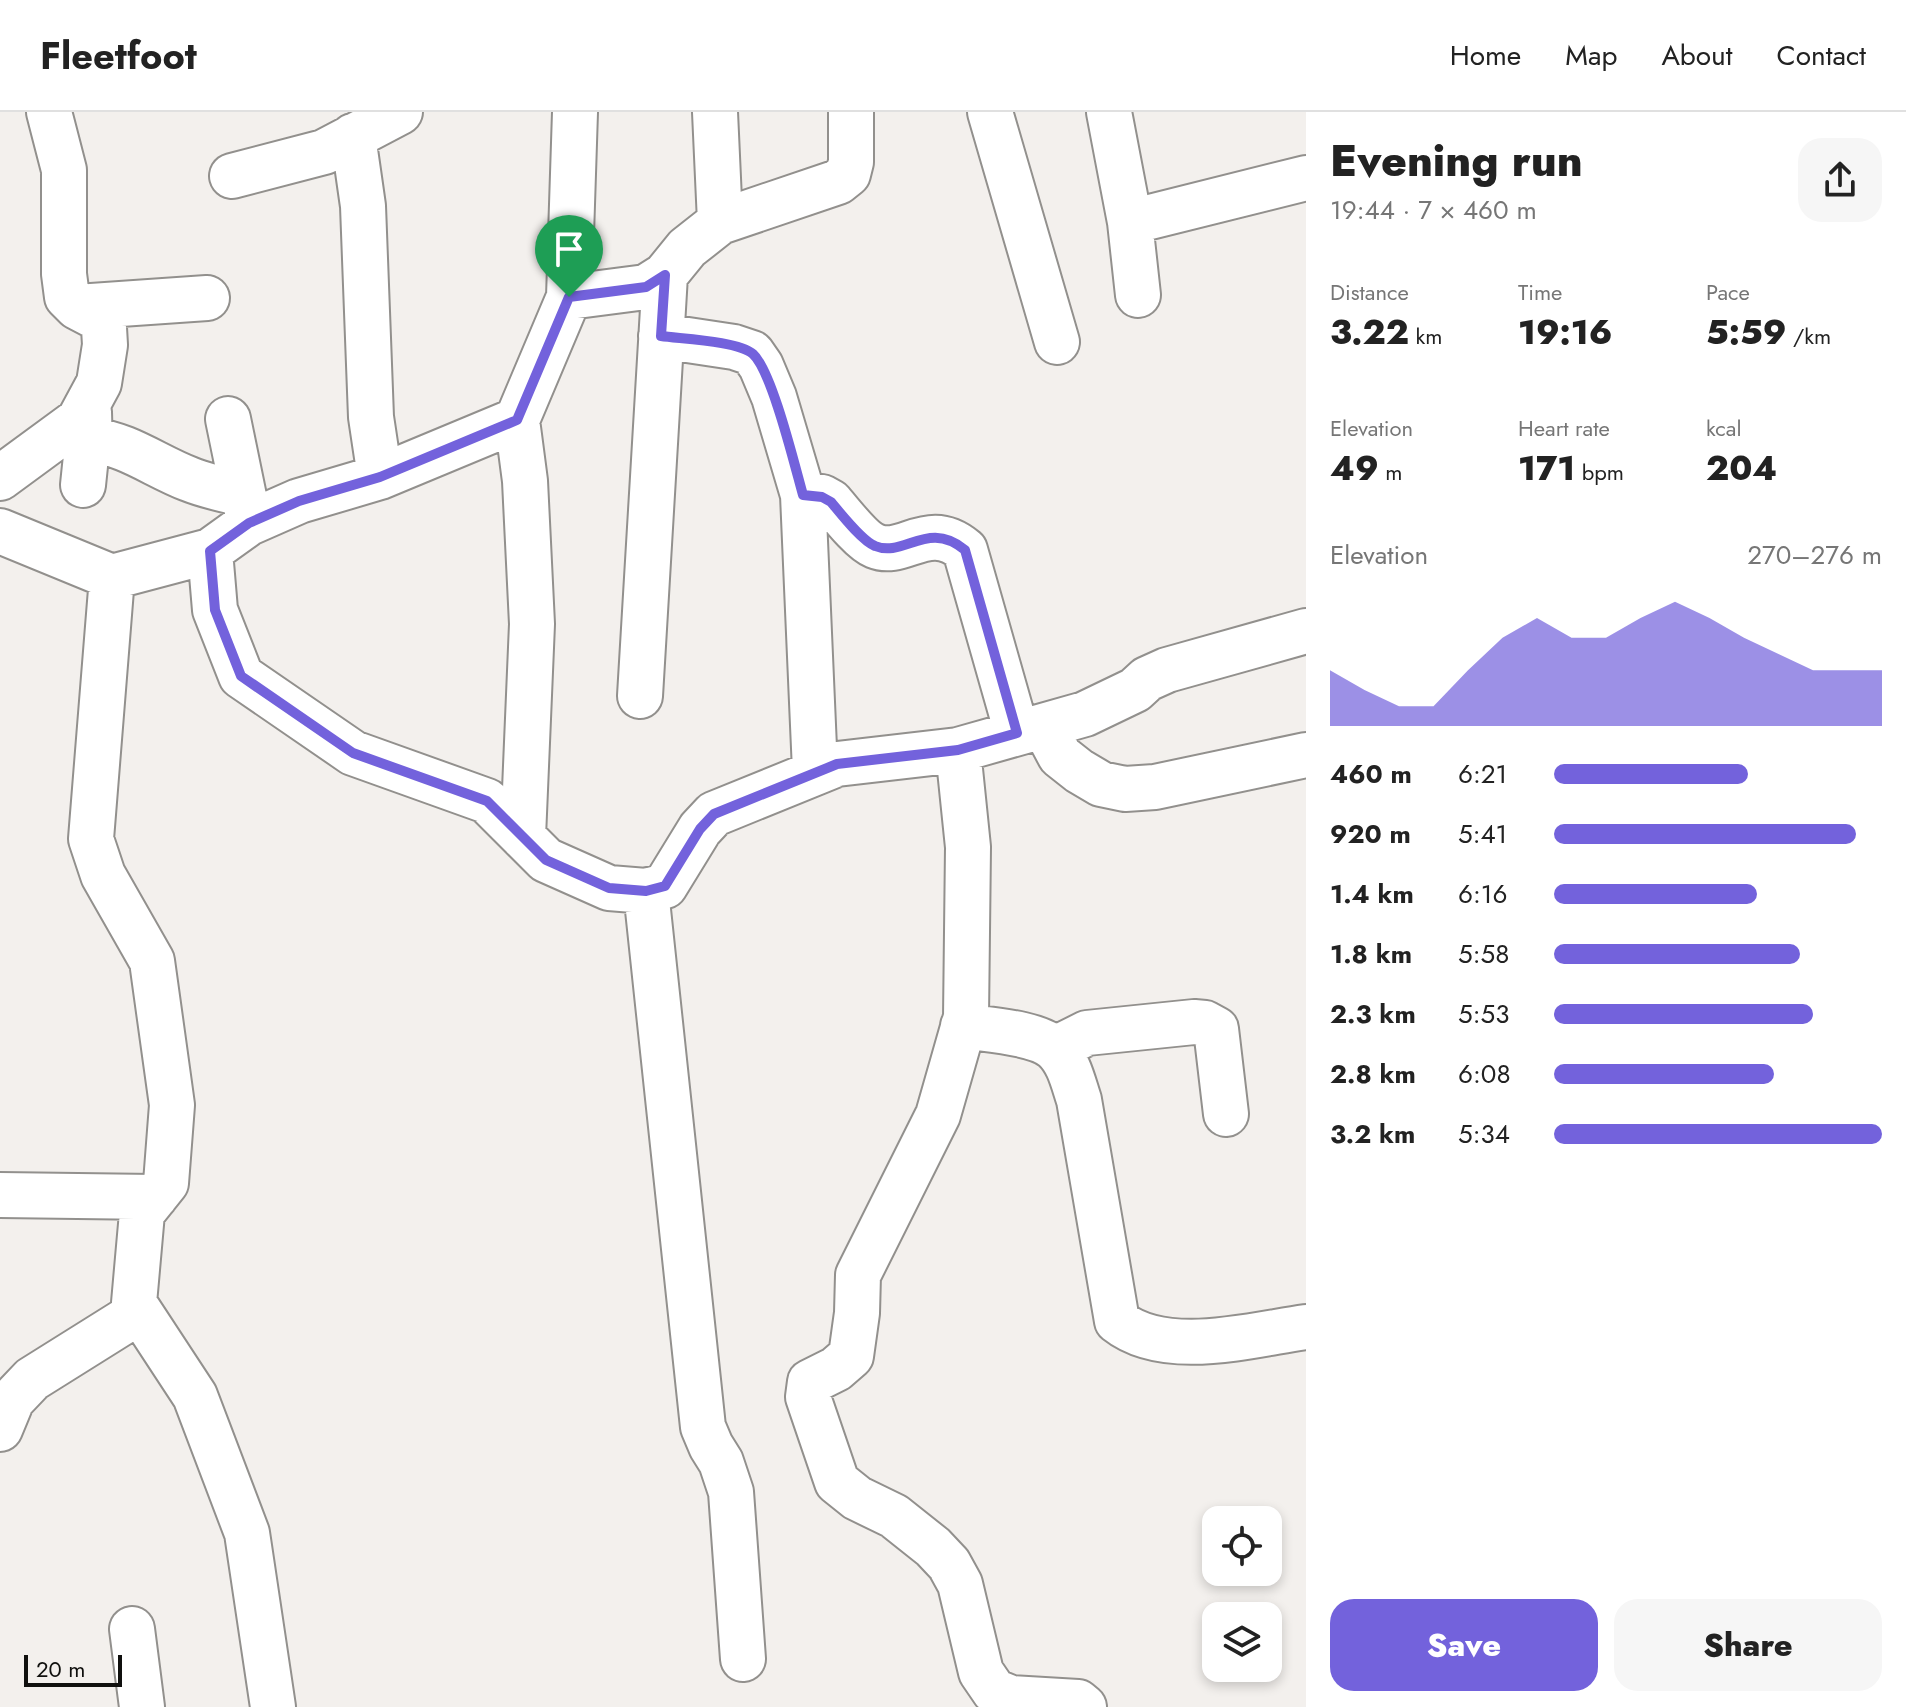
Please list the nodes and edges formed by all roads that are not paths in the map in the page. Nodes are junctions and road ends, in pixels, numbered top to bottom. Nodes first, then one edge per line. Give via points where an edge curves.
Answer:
1 (49, 112) edge
2 (400, 112) edge
3 (575, 112) edge
4 (715, 112) edge
5 (851, 112) edge
6 (990, 112) edge
7 (1109, 112) edge
8 (353, 136) junction
9 (232, 176) dead end
10 (1306, 178) edge
11 (720, 222) junction
12 (1130, 222) junction
13 (665, 275) junction
14 (1138, 295) dead end
15 (569, 297) junction
16 (207, 298) dead end
17 (77, 307) junction
18 (661, 336) junction
19 (1057, 342) dead end
20 (228, 419) dead end
21 (517, 420) junction
22 (90, 423) junction
23 (380, 477) junction
24 (0, 478) edge
25 (83, 485) dead end
26 (803, 495) junction
27 (246, 509) junction
28 (0, 531) edge
29 (210, 551) junction
30 (112, 577) junction
31 (1306, 631) edge
32 (640, 696) dead end
33 (1031, 730) junction
34 (958, 750) junction
35 (1306, 755) edge
36 (815, 771) junction
37 (523, 837) junction
38 (646, 891) junction
39 (963, 1026) junction
40 (1055, 1049) junction
41 (1226, 1114) dead end
42 (0, 1195) edge
43 (155, 1197) junction
44 (139, 1312) junction
45 (1306, 1327) edge
46 (0, 1429) edge
47 (132, 1629) dead end
48 (743, 1659) dead end
49 (142, 1707) edge
50 (273, 1707) edge
51 (1084, 1707) edge

1 - 17 street via 64,170 67,297
2 - 8 street
3 - 15 street
4 - 11 street
5 - 11 street via 848,174
6 - 19 street
7 - 12 street
8 - 9 street via 324,152
8 - 23 street via 363,206 371,417
10 - 12 street
11 - 13 street via 687,248
12 - 14 street
13 - 15 street via 646,287
13 - 18 street
15 - 21 street
16 - 17 street
17 - 22 street via 98,318 104,328
18 - 26 street via 752,353 774,397
18 - 32 street
20 - 27 street
21 - 23 street
21 - 37 street via 532,624
22 - 24 street via 79,420
22 - 25 street
22 - 27 street via 109,442
23 - 27 street via 299,501
26 - 33 street via 831,502 872,545 883,548 943,538 965,550
26 - 36 street
27 - 29 street
28 - 30 street
29 - 30 street
29 - 37 street via 215,610 241,676 353,753 487,801
30 - 43 street via 91,839 103,875 152,961 172,1105 166,1183
31 - 33 street via 1167,670 1085,714
33 - 34 street
33 - 35 street via 1079,771 1101,784 1125,789
34 - 36 street
34 - 39 street via 968,847
36 - 38 street via 714,814 665,886
37 - 38 street via 546,860 609,888
38 - 48 street via 703,1427 731,1492
39 - 40 street via 1039,1039
39 - 51 street via 938,1115 858,1275 851,1356 810,1382 808,1397 837,1482 894,1516 949,1564 960,1584 981,1672 994,1691
40 - 41 street via 1087,1033 1205,1023 1216,1029
40 - 45 street via 1079,1100 1117,1321 1130,1332 1177,1342
42 - 43 street
43 - 44 street via 142,1213 134,1303
44 - 46 street via 32,1379 12,1400
44 - 50 street via 195,1396 247,1533
47 - 49 street

